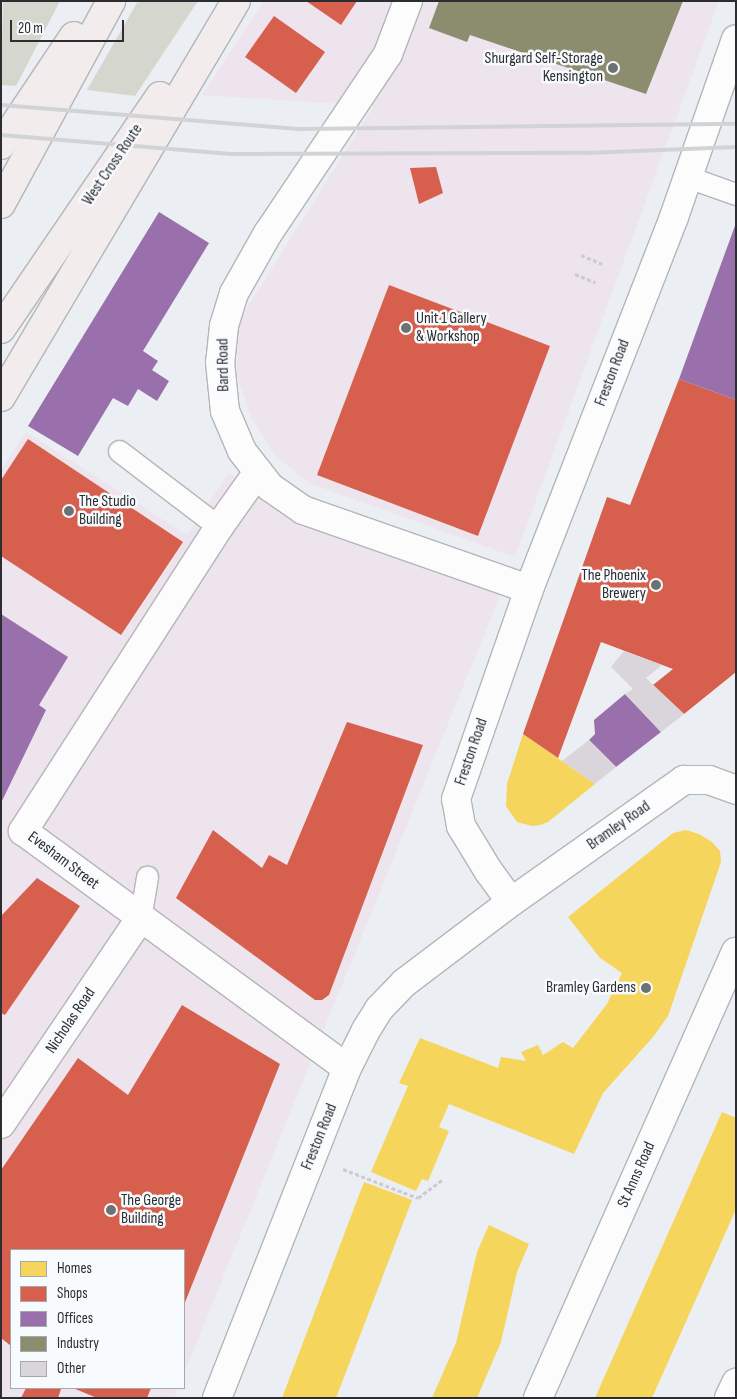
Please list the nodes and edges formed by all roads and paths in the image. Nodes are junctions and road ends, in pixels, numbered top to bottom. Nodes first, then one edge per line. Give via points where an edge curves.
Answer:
1 (98, 1) edge
2 (111, 1) edge
3 (224, 1) edge
4 (236, 1) edge
5 (408, 1) edge
6 (736, 39) edge
7 (729, 75) edge
8 (1, 145) edge
9 (688, 177) junction
10 (736, 194) edge
11 (1, 204) edge
12 (581, 255) dead end
13 (602, 264) dead end
14 (576, 274) dead end
15 (595, 282) dead end
16 (1, 329) edge
17 (1, 397) edge
18 (119, 451) dead end
19 (258, 472) junction
20 (219, 527) junction
21 (529, 589) junction
22 (736, 790) edge
23 (147, 877) dead end
24 (511, 902) junction
25 (140, 919) junction
26 (736, 952) edge
27 (347, 1068) junction
28 (1, 1124) edge
29 (312, 1156) junction
30 (442, 1180) dead end
31 (736, 1383) edge
32 (217, 1398) edge
33 (538, 1398) edge
34 (729, 1398) edge

1 - 8 highway
2 - 11 highway
3 - 16 highway, West Cross Route
4 - 17 highway
5 - 19 street, Bard Road via 388,54 268,233 232,301 224,326 220,362 225,411 242,451
6 - 7 street, Freston Road
7 - 9 street, Freston Road
9 - 10 lane
9 - 21 street, Freston Road
12 - 13 path
14 - 15 path
18 - 20 lane
19 - 20 street
19 - 21 street, Bard Road via 270,487 303,510
20 - 25 street, Evesham Street via 23,831
21 - 24 street, Freston Road via 456,799 461,826
22 - 24 street, Bramley Road via 709,780 684,780
23 - 25 lane
24 - 27 street, Freston Road via 404,983 379,1010
25 - 27 street, Evesham Street
25 - 28 street, Nicholas Road
26 - 33 street, St Anns Road
27 - 29 street, Freston Road
29 - 30 path via 418,1198
29 - 32 street, Freston Road
31 - 34 street

